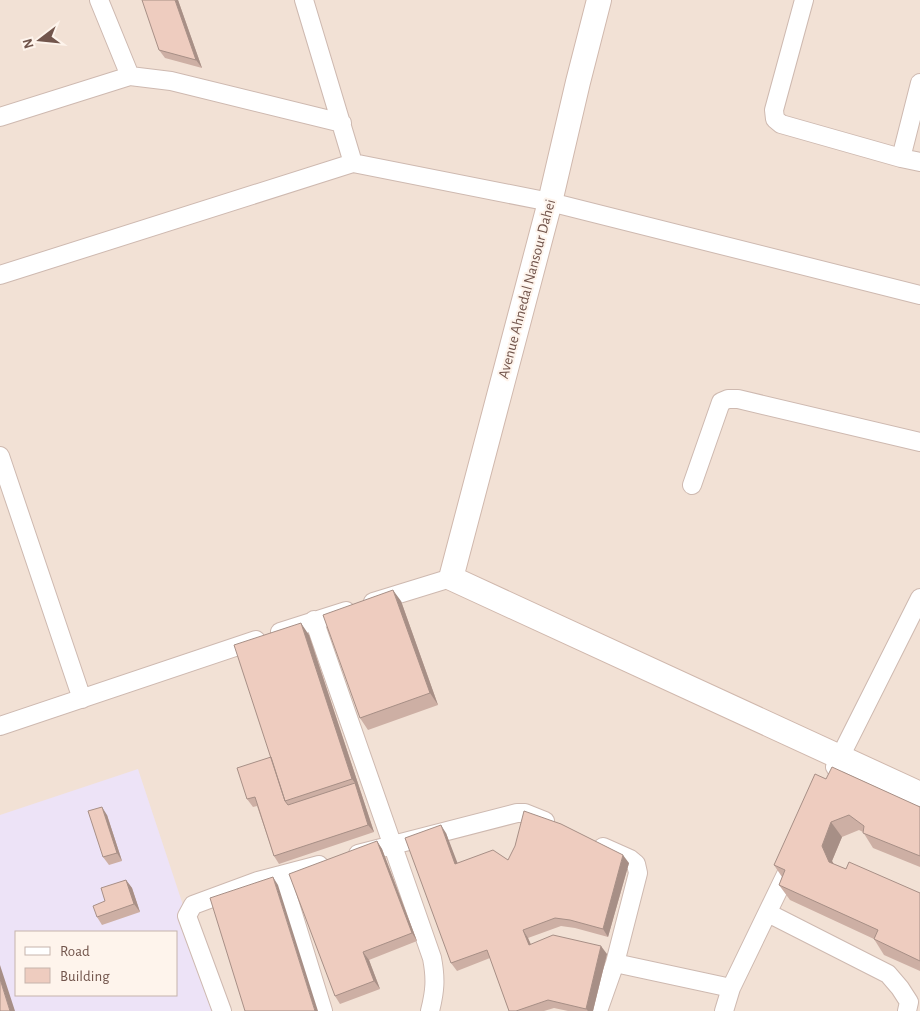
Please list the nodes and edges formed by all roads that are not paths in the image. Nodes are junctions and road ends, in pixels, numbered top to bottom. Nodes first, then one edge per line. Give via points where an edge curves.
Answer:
1 (99, 0) edge
2 (304, 0) edge
3 (600, 0) edge
4 (804, 0) edge
5 (130, 76) junction
6 (920, 83) edge
7 (0, 117) edge
8 (342, 123) junction
9 (900, 158) junction
10 (920, 162) edge
11 (353, 163) junction
12 (550, 202) junction
13 (0, 275) edge
14 (920, 295) edge
15 (920, 442) edge
16 (0, 456) edge
17 (692, 484) dead end
18 (450, 578) junction
19 (920, 598) edge
20 (314, 620) junction
21 (82, 699) junction
22 (0, 726) edge
23 (840, 757) junction
24 (828, 783) edge
25 (920, 794) edge
26 (559, 828) edge
27 (586, 839) edge
28 (392, 844) junction
29 (796, 852) edge
30 (281, 875) junction
31 (768, 913) junction
32 (615, 963) junction
33 (731, 988) junction
34 (912, 1006) edge
35 (222, 1011) edge
36 (323, 1011) edge
37 (430, 1011) edge
38 (598, 1011) edge
39 (724, 1011) edge

1 - 5 street
2 - 8 street
3 - 12 street, Avenue Ahnedal Nansour Dahei
4 - 9 street via 774,110 775,119 781,124
5 - 7 street
5 - 8 street via 171,81
6 - 9 street
8 - 11 street
9 - 10 street
11 - 12 street
11 - 13 street
12 - 14 street
12 - 18 street, Avenue Ahnedal Nansour Dahei
15 - 17 street via 728,399 721,402
16 - 21 street
18 - 20 street
18 - 23 street
19 - 23 street
20 - 21 street
20 - 28 street
21 - 22 street
23 - 24 street
23 - 25 street
26 - 28 street via 533,816 517,813
27 - 32 street via 636,864 638,873
28 - 30 street
28 - 37 street via 436,974 436,990
29 - 31 street
30 - 35 street via 193,905 190,910 188,916
30 - 36 street
31 - 33 street
31 - 34 street via 888,974
32 - 33 street
32 - 38 street
33 - 39 street

